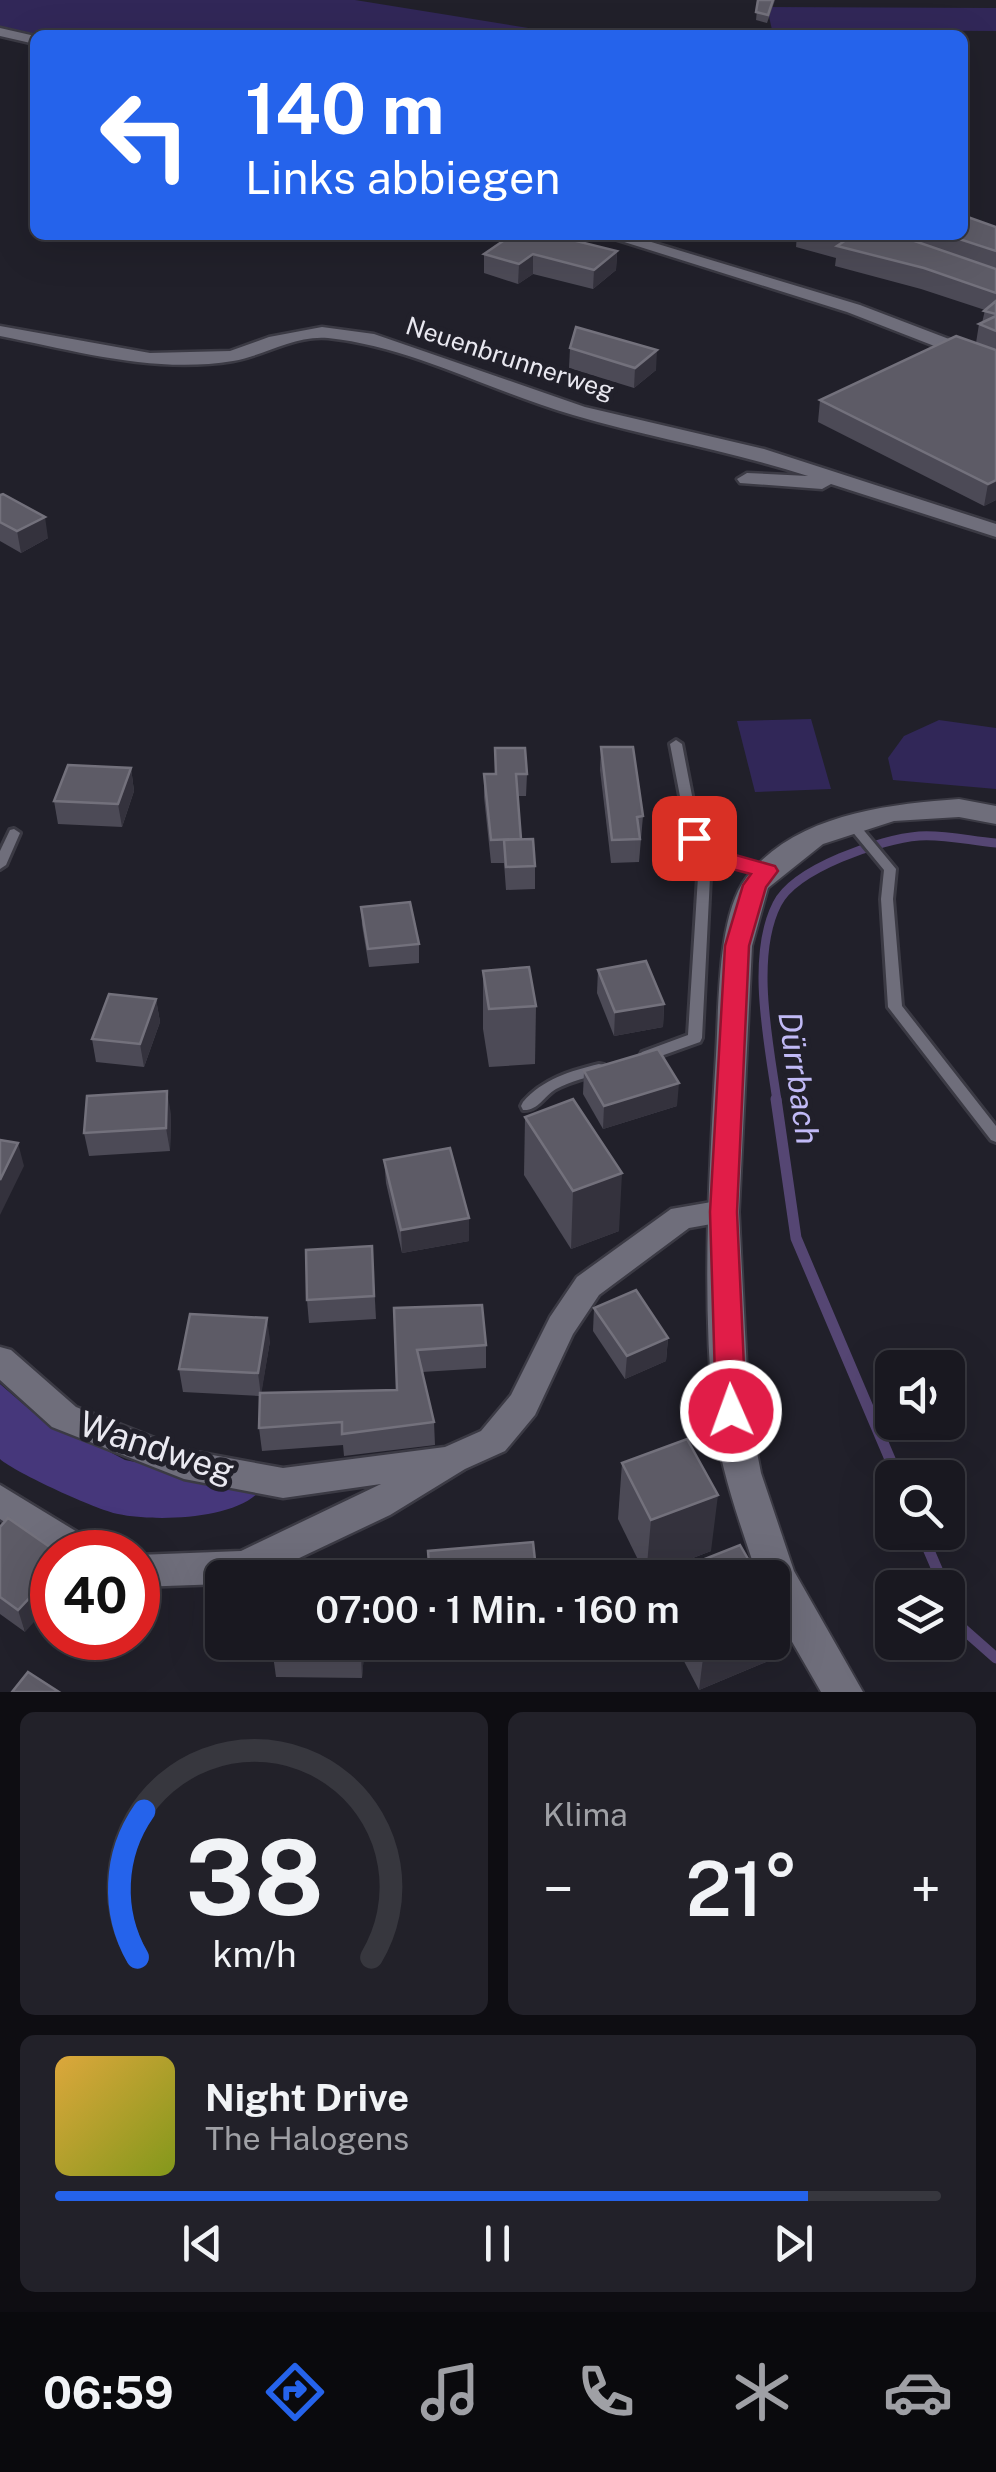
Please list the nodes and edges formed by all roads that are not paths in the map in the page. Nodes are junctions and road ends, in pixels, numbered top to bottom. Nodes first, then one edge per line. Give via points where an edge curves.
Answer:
1 (0, 32) edge
2 (30, 39) edge
3 (627, 240) edge
4 (0, 331) edge
5 (996, 364) edge
6 (747, 480) dead end
7 (855, 484) junction
8 (996, 531) edge
9 (676, 744) dead end
10 (996, 815) edge
11 (14, 834) dead end
12 (861, 834) junction
13 (713, 856) junction
14 (0, 865) edge
15 (766, 871) junction
16 (630, 1060) edge
17 (613, 1065) edge
18 (528, 1106) dead end
19 (996, 1136) edge
20 (724, 1212) junction
21 (0, 1360) edge
22 (452, 1459) junction
23 (0, 1500) edge
24 (46, 1530) edge
25 (160, 1570) edge
26 (844, 1692) edge

1 - 2 street
3 - 5 street via 801,290
4 - 7 street, Neuenbrunnerweg via 150,358 232,356 322,332 374,339 579,411 756,452
6 - 7 street
7 - 8 street, Neuenbrunnerweg
9 - 13 lane via 694,838
10 - 12 street via 959,808 892,812
11 - 14 lane
12 - 15 street via 813,838
12 - 19 lane via 890,869 895,1007
13 - 15 lane
13 - 16 lane via 704,877 695,1038
15 - 20 street via 755,885 737,946
17 - 18 lane via 562,1079
20 - 22 street, Wandweg via 682,1217 588,1286 523,1405 493,1441
20 - 26 street via 731,1411 743,1472 776,1578
21 - 22 street, Wandweg via 64,1417 184,1464 283,1483
22 - 25 street, Wandweg via 378,1504 243,1567
23 - 24 street

